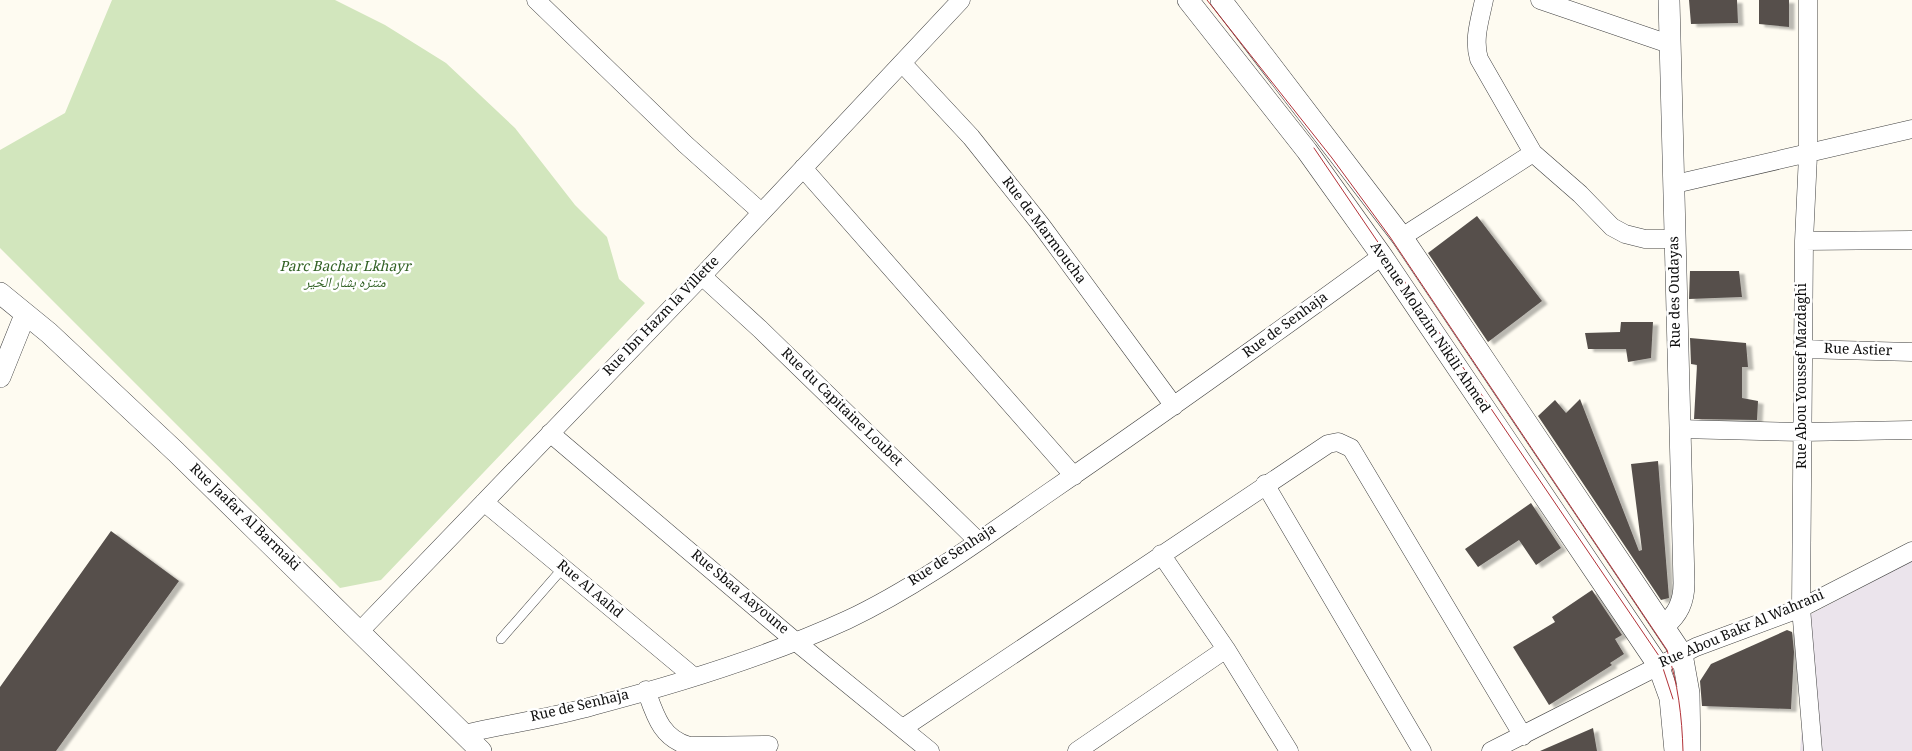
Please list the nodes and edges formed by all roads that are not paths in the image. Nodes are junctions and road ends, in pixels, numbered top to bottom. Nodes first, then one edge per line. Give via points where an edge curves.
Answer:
1 (536, 0) edge
2 (961, 0) edge
3 (1188, 0) edge
4 (1221, 0) edge
5 (1484, 0) edge
6 (1540, 0) edge
7 (1669, 0) edge
8 (1808, 0) edge
9 (1669, 44) junction
10 (903, 64) junction
11 (1912, 129) edge
12 (1533, 153) junction
13 (1808, 155) junction
14 (803, 168) junction
15 (1675, 184) junction
16 (761, 212) junction
17 (1402, 237) junction
18 (1674, 239) junction
19 (1912, 240) edge
20 (1804, 241) junction
21 (1382, 256) junction
22 (702, 276) junction
23 (0, 293) edge
24 (26, 315) junction
25 (1803, 349) junction
26 (1911, 356) edge
27 (0, 377) edge
28 (1174, 406) junction
29 (1679, 429) junction
30 (1912, 430) edge
31 (1802, 432) junction
32 (550, 433) junction
33 (1074, 476) junction
34 (1265, 484) junction
35 (484, 502) junction
36 (978, 541) junction
37 (1912, 550) edge
38 (1161, 554) junction
39 (563, 568) junction
40 (1801, 608) junction
41 (1659, 619) junction
42 (360, 631) junction
43 (501, 639) dead end
44 (795, 641) junction
45 (1226, 649) junction
46 (1682, 654) junction
47 (1658, 665) junction
48 (694, 677) junction
49 (646, 690) junction
50 (903, 728) junction
51 (464, 734) junction
52 (1523, 736) junction
53 (769, 745) dead end
54 (481, 751) edge
55 (930, 751) edge
56 (1078, 751) edge
57 (1289, 751) edge
58 (1422, 751) edge
59 (1491, 751) edge
60 (1675, 751) edge
61 (1690, 751) edge
62 (1812, 751) edge

1 - 16 street via 685,144
2 - 10 street, Rue Ibn Hazm la Villette
3 - 21 street, Avenue Molazim Nikili Ahmed via 1307,151
4 - 17 street, Avenue Molazim Nikili Ahmed
5 - 12 street via 1476,41 1479,59
6 - 9 street
7 - 9 street, Rue des Oudayas
8 - 13 street, Rue Abou Youssef Mazdaghi
9 - 15 street, Rue des Oudayas
10 - 14 street, Rue Ibn Hazm la Villette
10 - 28 street, Rue de Marmoucha via 970,137 1041,225
11 - 13 street
12 - 17 street
12 - 18 street via 1612,227 1644,239
13 - 15 street
13 - 20 street, Rue Abou Youssef Mazdaghi
14 - 16 street, Rue Ibn Hazm la Villette
14 - 33 street
15 - 18 street, Rue des Oudayas
16 - 22 street, Rue Ibn Hazm la Villette
17 - 41 street, Avenue Molazim Nikili Ahmed
18 - 29 street, Rue des Oudayas
19 - 20 street
20 - 25 street, Rue Abou Youssef Mazdaghi
21 - 28 street, Rue de Senhaja
21 - 47 street, Avenue Molazim Nikili Ahmed
22 - 32 street, Rue Ibn Hazm la Villette
22 - 36 street, Rue du Capitaine Loubet
23 - 24 street, Rue Jaafar Al Barmaki
24 - 27 street
24 - 42 street, Rue Jaafar Al Barmaki via 162,439
25 - 26 street, Rue Astier
25 - 31 street, Rue Abou Youssef Mazdaghi
28 - 33 street, Rue de Senhaja
29 - 31 street
29 - 41 street, Rue des Oudayas via 1684,583 1677,613
30 - 31 street
31 - 40 street, Rue Abou Youssef Mazdaghi
32 - 35 street, Rue Ibn Hazm la Villette
32 - 44 street, Rue Sbaa Aayoune
33 - 36 street, Rue de Senhaja
34 - 38 street
34 - 52 street via 1328,444 1338,442 1352,448
34 - 58 street
35 - 39 street, Rue Al Aahd
35 - 42 street, Rue Ibn Hazm la Villette
36 - 44 street, Rue de Senhaja via 850,618
37 - 40 street, Rue Abou Bakr Al Wahrani
38 - 45 street
38 - 50 street
39 - 43 lane
39 - 48 street, Rue Al Aahd
40 - 46 street, Rue Abou Bakr Al Wahrani
40 - 62 street, Rue Abou Youssef Mazdaghi
41 - 46 street, Avenue Molazim Nikili Ahmed
42 - 51 street, Rue Jaafar Al Barmaki
44 - 48 street, Rue de Senhaja
44 - 50 street, Rue Sbaa Aayoune
45 - 56 street
45 - 57 street
46 - 47 street, Rue Abou Bakr Al Wahrani
46 - 61 street via 1689,693
47 - 52 street, Rue Abou Bakr Al Wahrani
47 - 60 street via 1670,698
48 - 49 street, Rue de Senhaja
49 - 51 street, Rue de Senhaja via 591,707
49 - 53 street via 663,730 682,744
50 - 55 street, Rue Sbaa Aayoune
51 - 54 street, Rue Jaafar Al Barmaki
52 - 59 street, Rue Abou Bakr Al Wahrani

